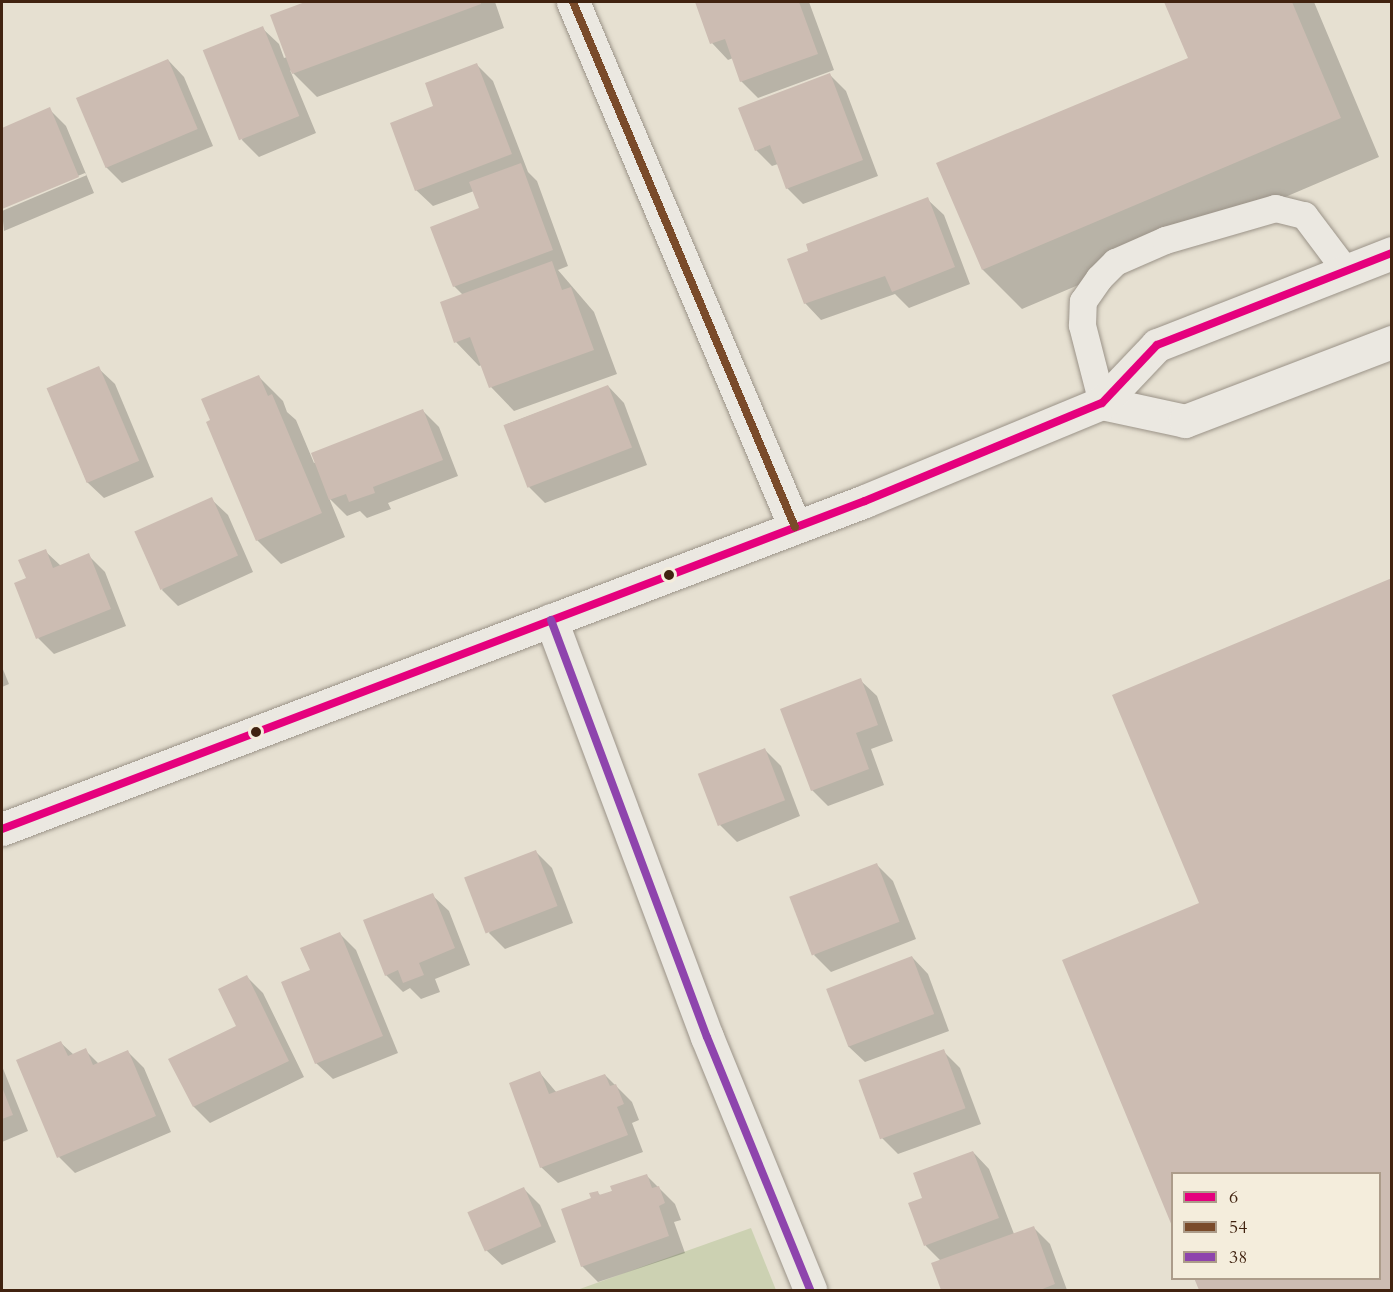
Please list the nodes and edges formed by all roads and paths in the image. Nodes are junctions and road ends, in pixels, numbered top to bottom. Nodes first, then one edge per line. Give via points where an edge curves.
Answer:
1 (573, 2) edge
2 (1392, 253) edge
3 (1346, 271) junction
4 (1392, 342) edge
5 (1102, 403) junction
6 (795, 527) junction
7 (551, 620) junction
8 (2, 829) edge
9 (810, 1290) edge

1 - 6 main road
2 - 3 main road
3 - 5 main road via 1157,345
3 - 5 lane via 1304,215 1275,208 1165,240 1115,262 1083,301 1082,325
4 - 5 main road via 1185,421
5 - 6 main road
6 - 7 main road
7 - 8 main road
7 - 9 main road via 706,1037

